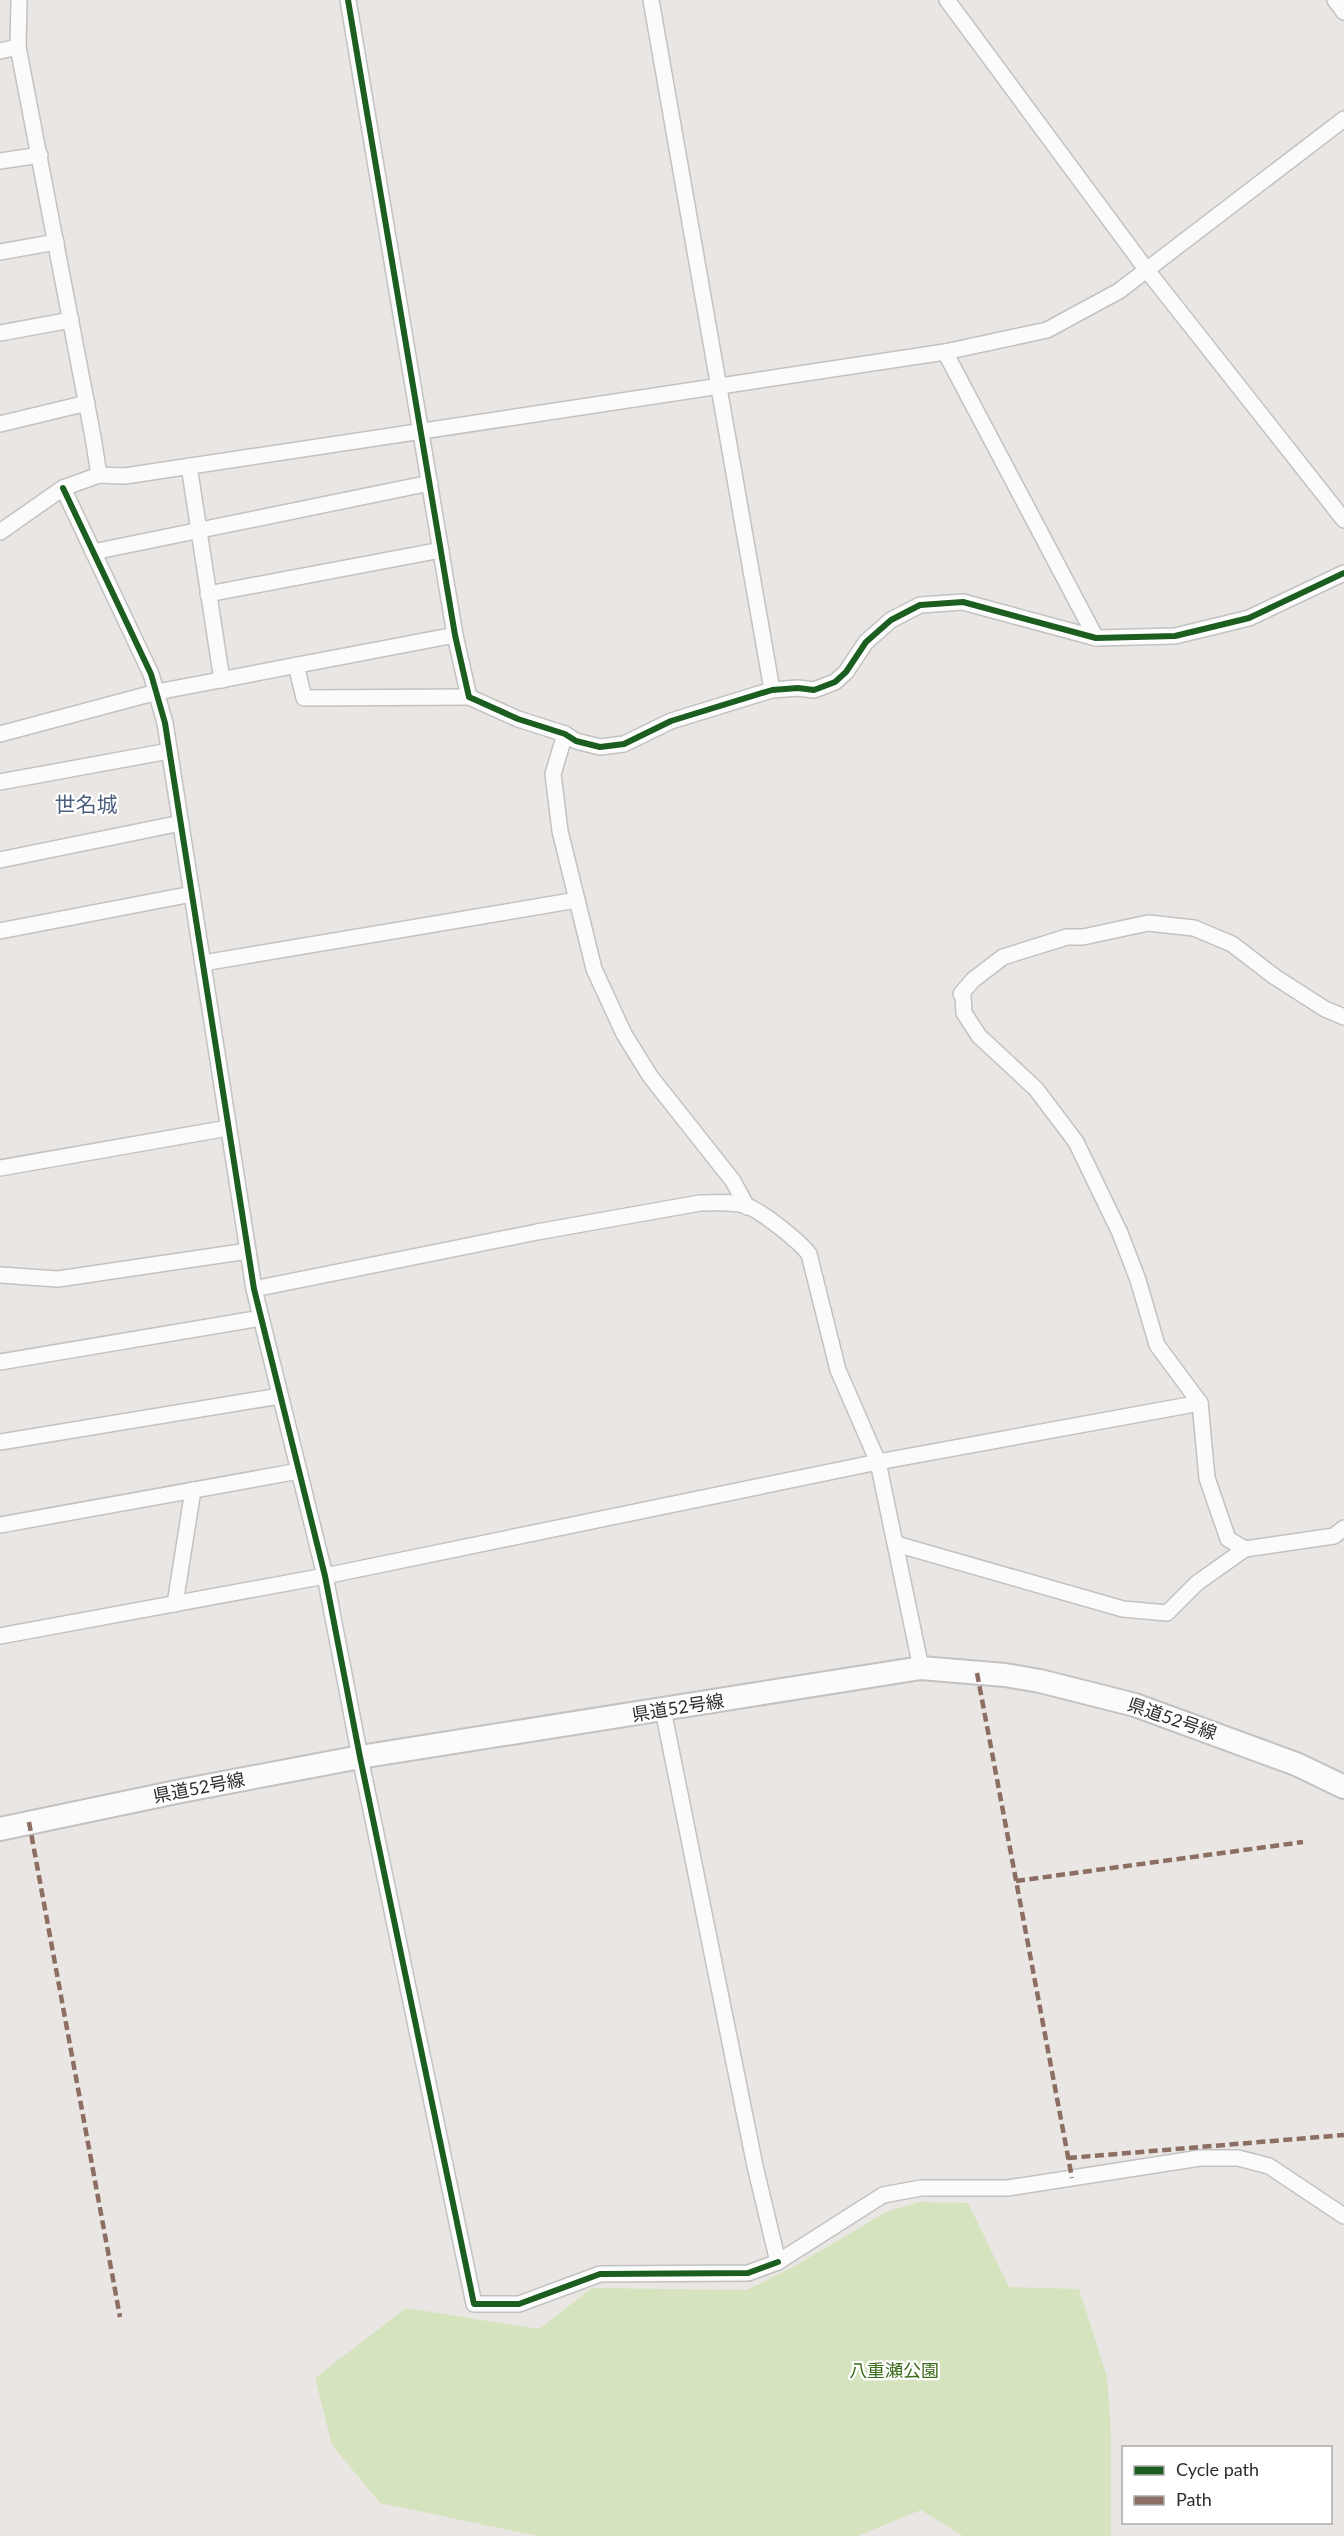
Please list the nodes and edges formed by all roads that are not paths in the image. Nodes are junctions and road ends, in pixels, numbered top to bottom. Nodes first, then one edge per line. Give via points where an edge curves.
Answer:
1 (19, 0) edge
2 (348, 0) edge
3 (651, 0) edge
4 (947, 0) edge
5 (1335, 0) edge
6 (1344, 12) edge
7 (18, 47) junction
8 (0, 51) edge
9 (1344, 119) edge
10 (40, 155) junction
11 (0, 161) edge
12 (56, 242) junction
13 (0, 252) edge
14 (1146, 269) junction
15 (71, 320) junction
16 (0, 333) edge
17 (945, 352) junction
18 (717, 386) junction
19 (87, 403) junction
20 (0, 424) edge
21 (422, 430) junction
22 (189, 466) junction
23 (99, 475) junction
24 (430, 483) junction
25 (63, 488) junction
26 (1344, 520) edge
27 (198, 530) junction
28 (0, 532) edge
29 (441, 550) junction
30 (93, 552) junction
31 (1344, 573) edge
32 (208, 594) junction
33 (455, 635) junction
34 (1096, 638) junction
35 (296, 665) junction
36 (222, 680) junction
37 (772, 690) junction
38 (157, 692) junction
39 (469, 697) junction
40 (0, 734) edge
41 (565, 734) junction
42 (169, 751) junction
43 (0, 782) edge
44 (181, 823) junction
45 (0, 860) edge
46 (192, 894) junction
47 (577, 900) junction
48 (0, 931) edge
49 (203, 963) junction
50 (1344, 1017) edge
51 (228, 1128) junction
52 (0, 1168) edge
53 (747, 1207) junction
54 (248, 1251) junction
55 (0, 1275) edge
56 (254, 1288) junction
57 (261, 1318) junction
58 (0, 1362) edge
59 (280, 1396) junction
60 (1200, 1403) junction
61 (0, 1442) edge
62 (878, 1462) junction
63 (299, 1471) junction
64 (193, 1490) junction
65 (0, 1525) edge
66 (1344, 1528) edge
67 (896, 1544) junction
68 (1245, 1549) junction
69 (325, 1576) junction
70 (175, 1604) junction
71 (0, 1636) edge
72 (921, 1668) junction
73 (663, 1710) junction
74 (360, 1757) junction
75 (1344, 1787) edge
76 (0, 1829) edge
77 (1344, 2216) edge
78 (778, 2262) junction

1 - 7 street
2 - 21 street
3 - 18 street
4 - 14 street
5 - 6 street
7 - 8 street
7 - 10 street
9 - 14 street
10 - 11 street
10 - 12 street
12 - 13 street
12 - 15 street
14 - 17 street via 1119,291 1047,330
14 - 26 street
15 - 16 street
15 - 19 street
17 - 18 street
17 - 34 street
18 - 21 street
18 - 37 street
19 - 20 street
19 - 23 street
21 - 22 street
21 - 24 street
22 - 23 street via 125,476
22 - 27 street
23 - 25 street
24 - 27 street
24 - 29 street
25 - 28 street
25 - 30 street
27 - 30 street
27 - 32 street
29 - 32 street
29 - 33 street
30 - 38 street
31 - 34 street via 1249,618 1175,636
32 - 36 street
33 - 35 street
33 - 39 street
34 - 37 street via 963,602 920,605 891,620 866,642 836,682 814,690
35 - 36 street
35 - 39 street via 304,698
36 - 38 street
37 - 41 street via 671,721 624,744 600,747
38 - 40 street
38 - 42 street
39 - 41 street
41 - 47 street via 553,774 560,831
42 - 43 street
42 - 44 street
44 - 45 street
44 - 46 street
46 - 48 street
46 - 49 street
47 - 49 street
47 - 53 street via 594,969 624,1034 650,1076 734,1182
49 - 51 street
50 - 60 street via 1275,977 1232,944 1194,928 1148,923 1067,937 1003,957 961,994 964,1013 979,1036 1036,1089 1076,1142 1120,1233 1157,1346
51 - 52 street
51 - 54 street
53 - 56 street via 700,1203
53 - 62 street via 801,1243 809,1254 838,1370
54 - 55 street via 58,1279
54 - 56 street
56 - 57 street
57 - 58 street
57 - 59 street
59 - 61 street
59 - 63 street
60 - 62 street
60 - 68 street via 1207,1478 1228,1539
62 - 67 street
62 - 69 street
63 - 64 street
63 - 69 street
64 - 65 street
64 - 70 street
66 - 68 street via 1334,1536
67 - 68 street via 1123,1609 1167,1613 1197,1583
67 - 72 street
69 - 70 street
69 - 74 street
70 - 71 street
72 - 73 main road, 県道52号線
72 - 75 main road, 県道52号線 via 1005,1675 1083,1690 1287,1761
73 - 74 main road, 県道52号線
73 - 78 street
74 - 76 main road, 県道52号線
74 - 78 street via 474,2304 519,2304 600,2274 748,2273
77 - 78 street via 1269,2166 1238,2158 1200,2158 1008,2188 921,2188 883,2195

